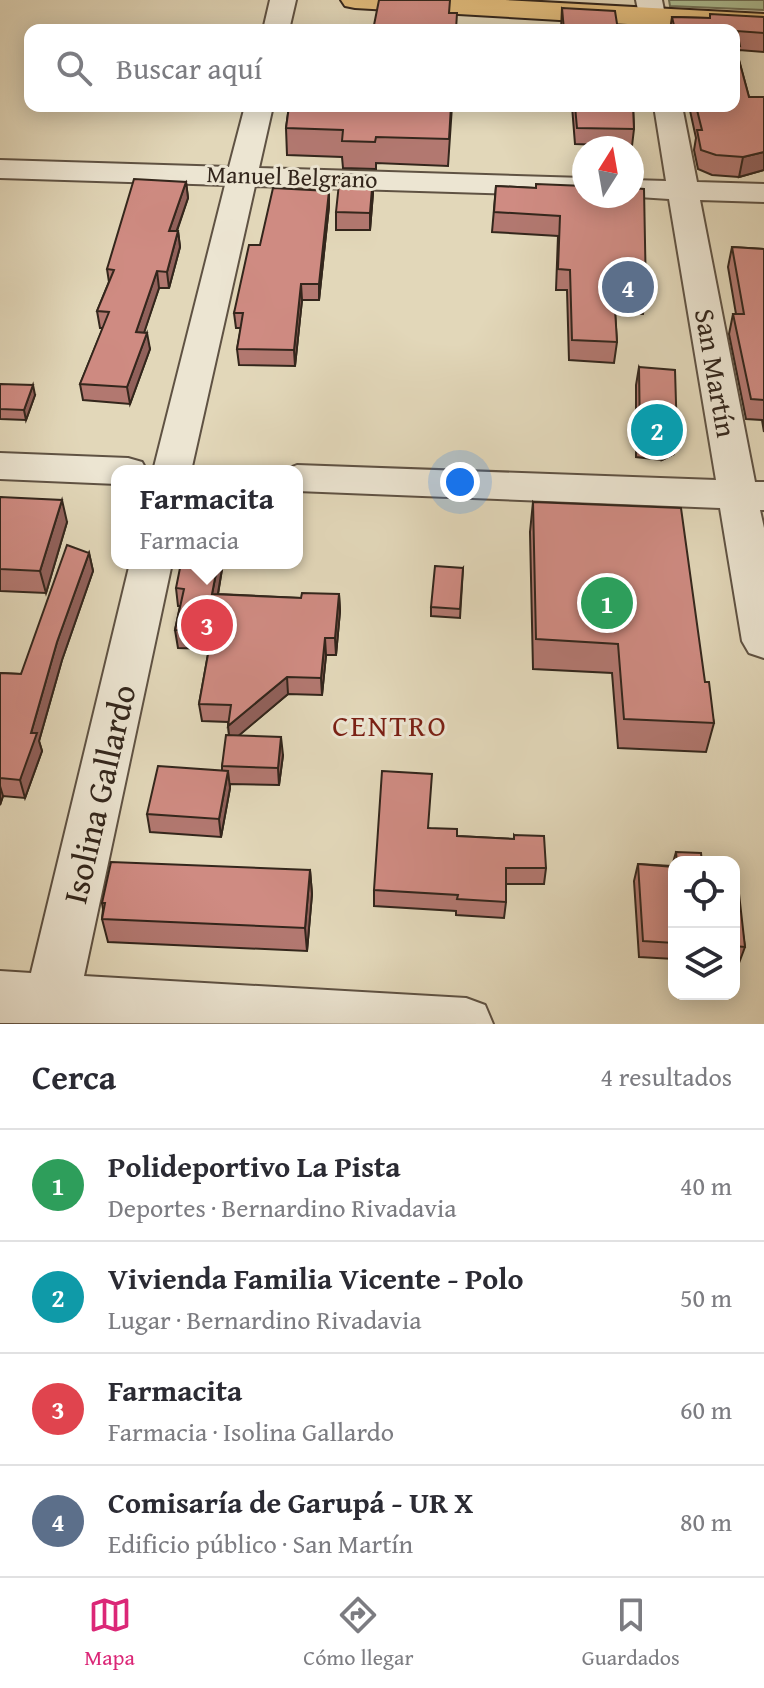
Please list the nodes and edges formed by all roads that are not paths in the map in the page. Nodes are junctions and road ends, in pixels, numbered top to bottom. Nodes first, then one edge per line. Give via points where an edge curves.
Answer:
1 (283, 0) edge
2 (355, 0) edge
3 (652, 15) edge
4 (764, 23) edge
5 (277, 24) edge
6 (258, 112) edge
7 (669, 112) edge
8 (0, 169) edge
9 (243, 174) junction
10 (572, 187) edge
11 (644, 189) edge
12 (684, 191) junction
13 (764, 193) edge
14 (173, 465) edge
15 (0, 466) edge
16 (111, 470) edge
17 (303, 478) edge
18 (751, 496) edge
19 (149, 569) edge
20 (764, 641) edge
21 (33, 1007) edge
22 (466, 1024) edge

1 - 5 street
2 - 3 main road
3 - 4 main road
6 - 9 street
7 - 12 street, San Martín
8 - 9 street, Manuel Belgrano
9 - 10 street, Manuel Belgrano
9 - 14 street
11 - 12 street
12 - 13 street
12 - 18 street, San Martín
15 - 16 street
17 - 18 street
18 - 20 street, San Martín
19 - 21 street, Isolina Gallardo
21 - 22 street

